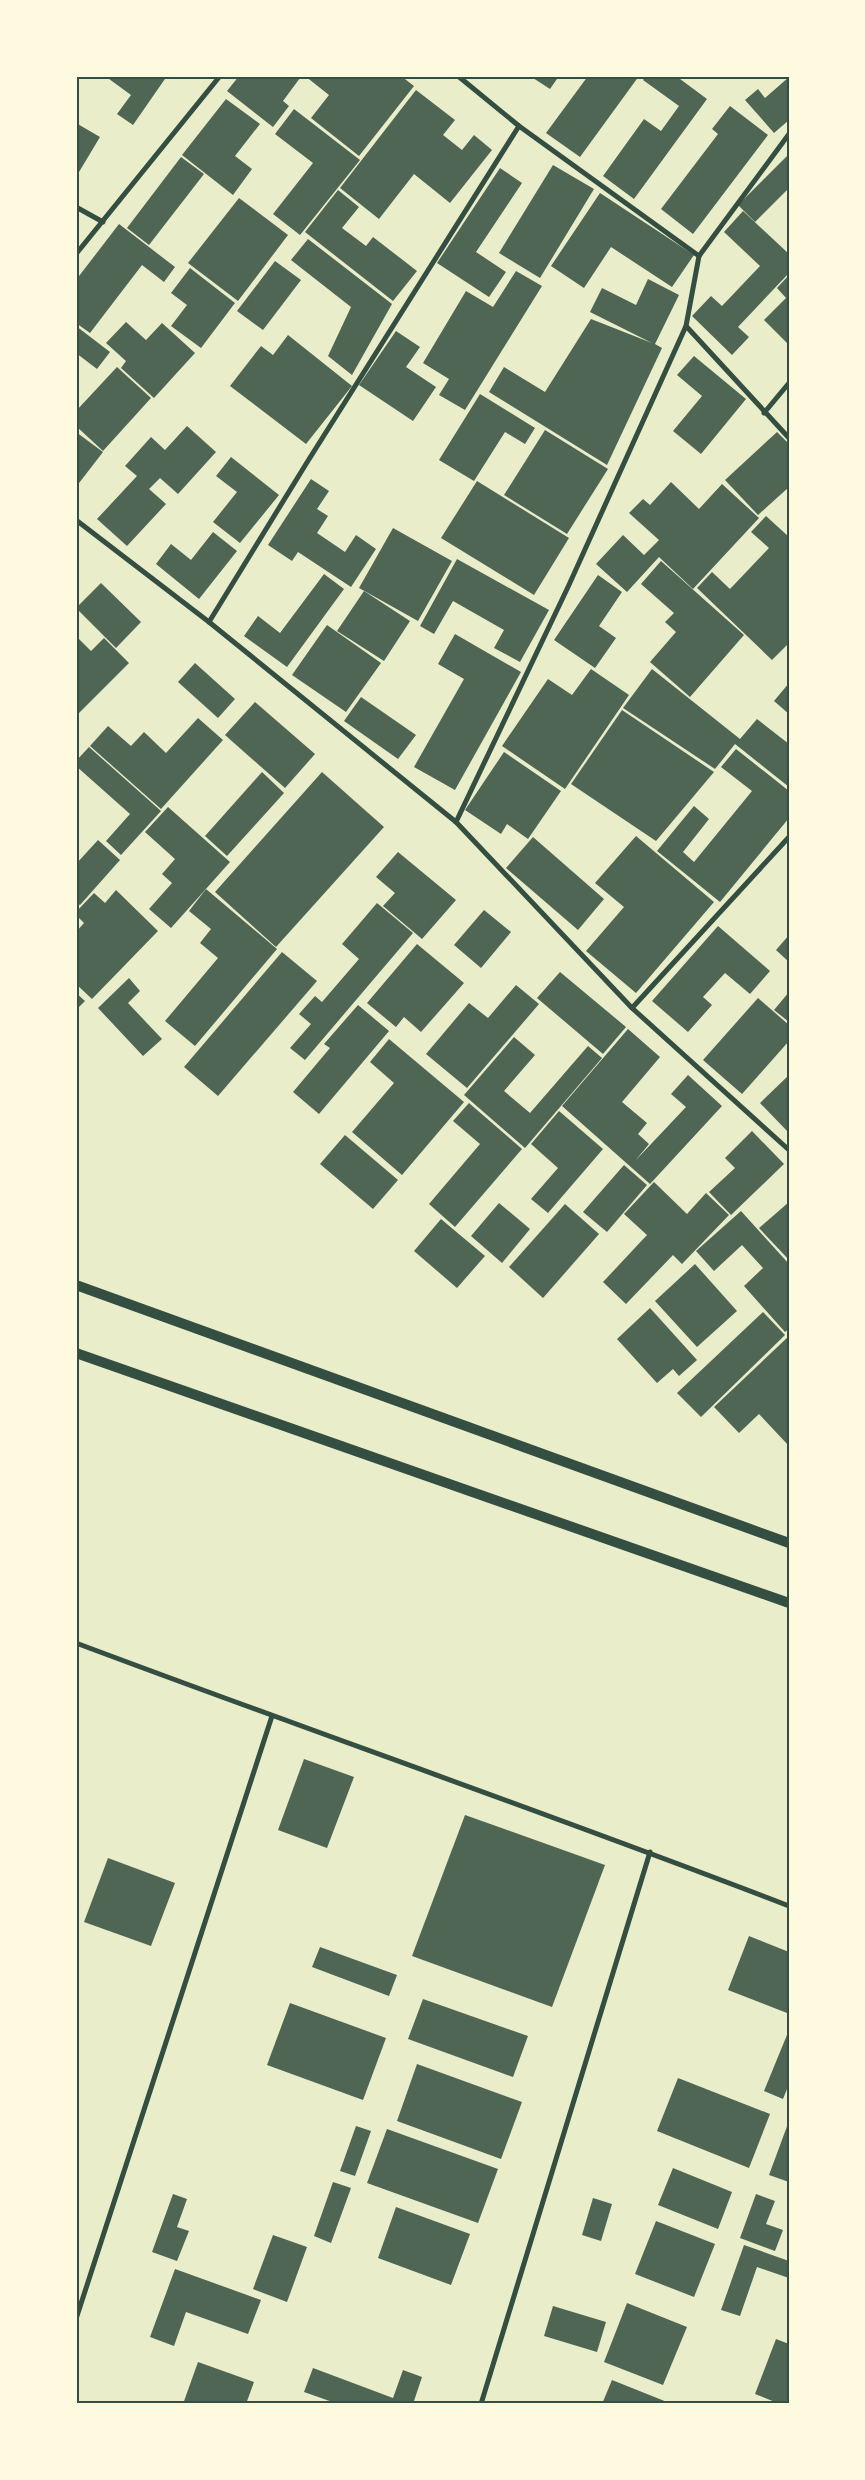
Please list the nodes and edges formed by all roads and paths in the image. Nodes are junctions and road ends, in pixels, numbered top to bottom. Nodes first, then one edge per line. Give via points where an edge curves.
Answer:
1 (220, 76) edge
2 (458, 76) edge
3 (519, 126) junction
4 (789, 134) edge
5 (76, 207) edge
6 (103, 222) junction
7 (76, 254) edge
8 (699, 256) junction
9 (686, 326) junction
10 (789, 383) edge
11 (764, 413) junction
12 (789, 438) edge
13 (76, 520) edge
14 (208, 622) junction
15 (456, 822) junction
16 (789, 837) edge
17 (632, 1008) junction
18 (789, 1150) edge
19 (76, 1285) edge
20 (76, 1353) edge
21 (789, 1543) edge
22 (789, 1603) edge
23 (76, 1643) edge
24 (272, 1716) junction
25 (650, 1852) junction
26 (789, 1906) edge
27 (76, 2319) edge
28 (481, 2404) edge

1 - 6 street
2 - 3 street
3 - 8 street
3 - 14 street
4 - 8 street
5 - 6 street
6 - 7 street
8 - 9 street
9 - 11 street
9 - 15 street via 568,587
10 - 11 street
11 - 12 street
13 - 14 street
14 - 15 street
15 - 17 street
16 - 17 street
17 - 18 street
19 - 21 main road
20 - 22 main road
23 - 24 street
24 - 25 street
24 - 27 street
25 - 26 street
25 - 28 street

